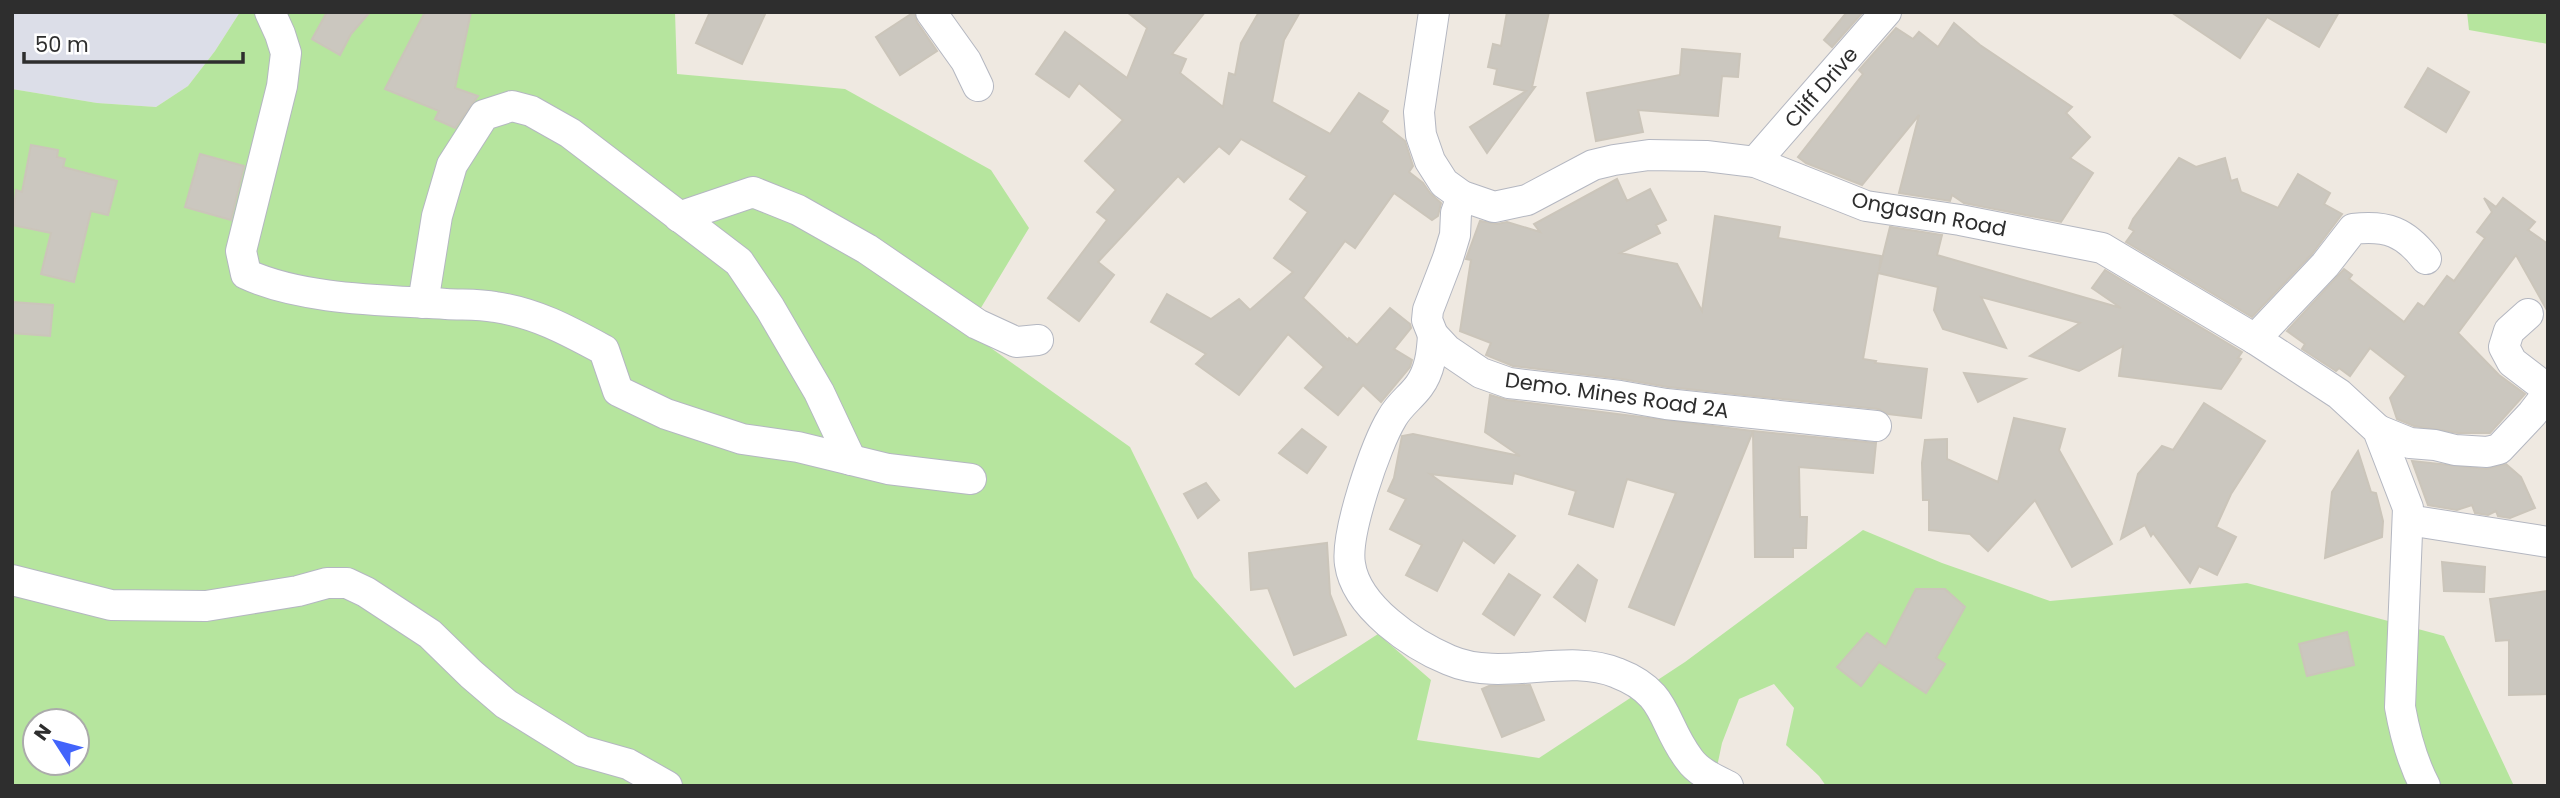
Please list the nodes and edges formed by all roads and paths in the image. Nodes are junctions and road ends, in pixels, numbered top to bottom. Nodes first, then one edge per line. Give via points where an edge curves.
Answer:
1 (270, 12) edge
2 (931, 12) edge
3 (1434, 12) edge
4 (1886, 12) edge
5 (978, 86) dead end
6 (1755, 162) junction
7 (1462, 196) junction
8 (680, 217) junction
9 (2426, 258) dead end
10 (423, 303) junction
11 (2528, 314) dead end
12 (1433, 335) junction
13 (2255, 339) junction
14 (1038, 340) dead end
15 (1876, 426) dead end
16 (2378, 430) junction
17 (852, 460) junction
18 (971, 480) dead end
19 (2408, 520) junction
20 (2548, 542) edge
21 (12, 580) edge
22 (667, 786) edge
23 (1728, 786) edge
24 (2425, 786) edge

1 - 10 street via 286,53 241,251 246,274 264,283 309,292
2 - 5 street
3 - 7 street, Ongasan Road via 1419,112 1421,135 1444,183
4 - 6 street, Cliff Drive
6 - 7 street, Ongasan Road via 1649,155 1593,165 1516,203 1494,207
6 - 13 street, Ongasan Road via 1866,206 2102,248
7 - 12 street via 1455,235 1428,310
8 - 10 street via 570,133 531,111 512,106 484,115 452,164 437,216
8 - 14 street via 753,192 799,211 867,249 977,324 1016,342
8 - 17 street via 739,262 819,392
9 - 13 street via 2403,235 2371,227 2353,229
10 - 17 street via 495,307 554,322 604,350 618,391 666,414 742,439
11 - 16 street via 2509,331 2504,346 2512,362 2545,392 2532,414 2499,449 2455,450 2410,443
12 - 15 street, Demo. Mines Road 2A via 1447,351 1481,373 1510,383
12 - 23 street via 1425,376 1391,418 1366,481 1349,564 1358,587 1374,610 1407,637 1468,667 1590,665 1633,681 1653,695 1690,761
13 - 16 street, Ongasan Road via 2339,394
16 - 19 street, Ongasan Road via 2408,508
17 - 18 street
19 - 20 street
19 - 24 street, Ongasan Road via 2400,707
21 - 22 street via 111,605 152,606 206,606 347,583 430,634 506,704 582,751 628,764

